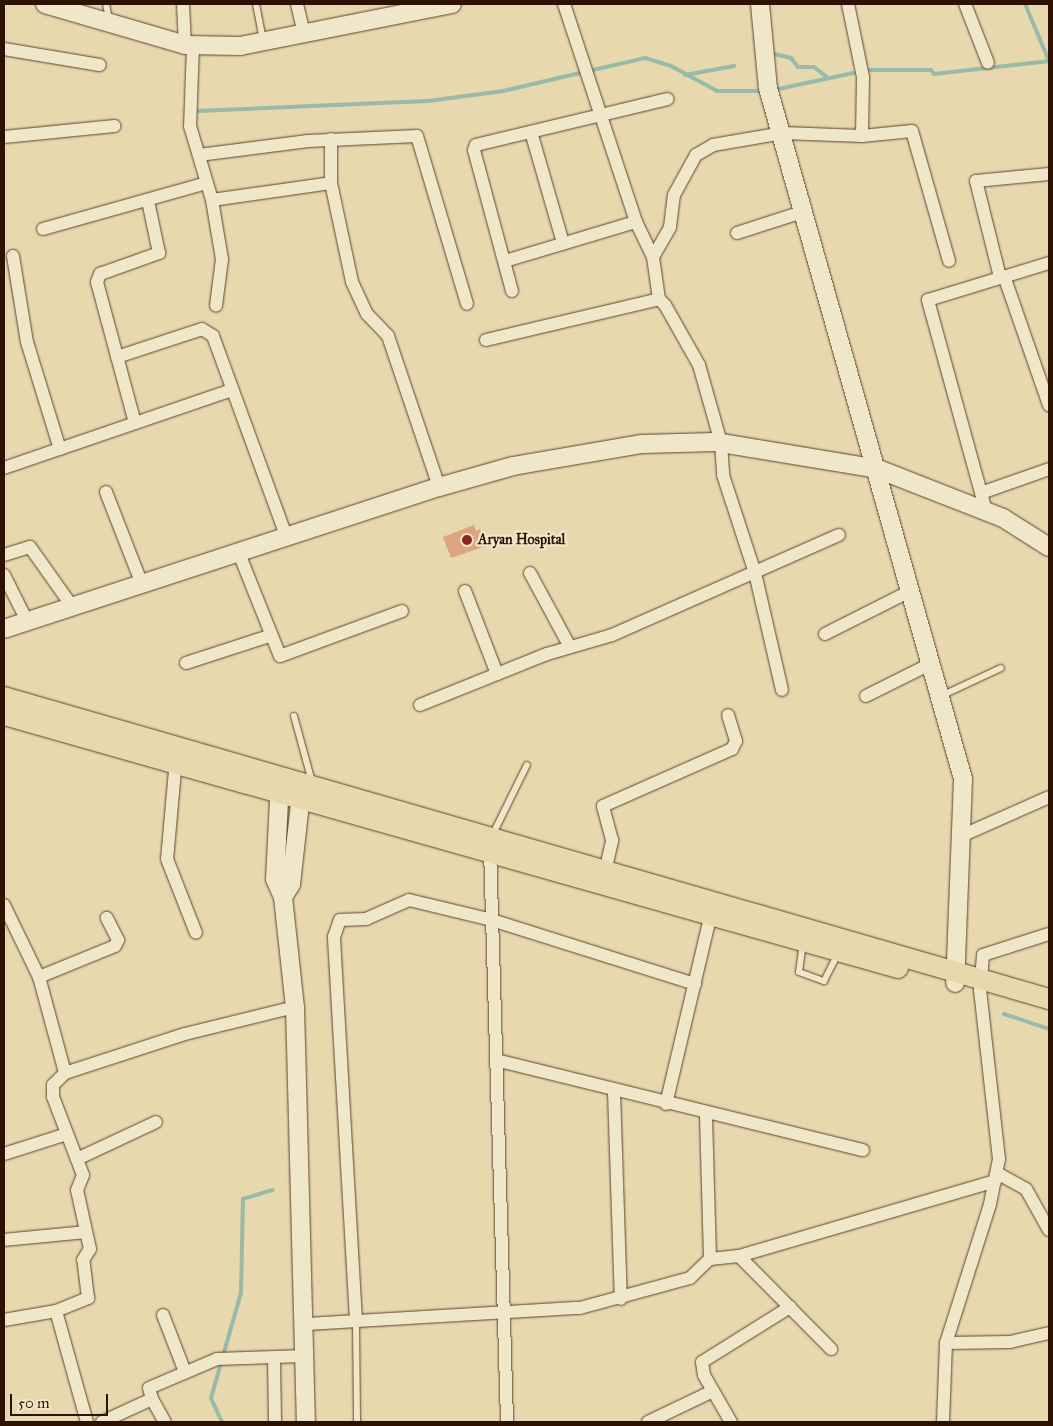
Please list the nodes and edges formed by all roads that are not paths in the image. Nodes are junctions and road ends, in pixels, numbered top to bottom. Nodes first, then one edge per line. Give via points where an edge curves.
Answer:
1 (45, 4) edge
2 (106, 4) edge
3 (183, 4) edge
4 (256, 4) edge
5 (297, 4) edge
6 (564, 4) edge
7 (760, 4) edge
8 (848, 4) edge
9 (965, 4) edge
10 (443, 5) edge
11 (413, 8) edge
12 (110, 24) junction
13 (304, 34) junction
14 (263, 41) junction
15 (189, 45) junction
16 (4, 49) edge
17 (988, 63) dead end
18 (100, 65) dead end
19 (668, 99) dead end
20 (600, 115) junction
21 (114, 126) dead end
22 (531, 132) junction
23 (784, 133) junction
24 (862, 136) junction
25 (4, 137) edge
26 (331, 139) junction
27 (199, 155) junction
28 (1049, 174) edge
29 (207, 183) junction
30 (331, 183) junction
31 (212, 200) junction
32 (148, 202) junction
33 (806, 211) junction
34 (636, 222) junction
35 (43, 229) dead end
36 (737, 233) dead end
37 (563, 243) junction
38 (14, 256) dead end
39 (653, 257) junction
40 (505, 260) junction
41 (949, 261) dead end
42 (1049, 263) edge
43 (1002, 276) junction
44 (512, 290) dead end
45 (659, 299) junction
46 (467, 304) dead end
47 (216, 306) dead end
48 (486, 340) dead end
49 (117, 357) junction
50 (1045, 385) edge
51 (232, 390) junction
52 (1049, 405) edge
53 (135, 423) junction
54 (721, 443) junction
55 (60, 449) junction
56 (4, 468) edge
57 (878, 469) junction
58 (1049, 469) edge
59 (439, 486) junction
60 (106, 492) dead end
61 (981, 493) junction
62 (986, 511) junction
63 (839, 535) dead end
64 (286, 536) junction
65 (1049, 547) edge
66 (238, 551) junction
67 (4, 555) edge
68 (755, 573) junction
69 (530, 574) dead end
70 (4, 575) edge
71 (141, 582) junction
72 (465, 591) dead end
73 (908, 592) junction
74 (72, 606) junction
75 (402, 611) dead end
76 (27, 621) junction
77 (4, 629) edge
78 (825, 634) dead end
79 (272, 635) junction
80 (570, 647) junction
81 (186, 663) dead end
82 (930, 664) junction
83 (1001, 668) dead end
84 (497, 674) junction
85 (782, 690) dead end
86 (866, 696) dead end
87 (939, 697) junction
88 (4, 698) edge
89 (420, 706) dead end
90 (4, 715) edge
91 (728, 715) dead end
92 (294, 716) dead end
93 (177, 757) junction
94 (528, 765) dead end
95 (279, 787) junction
96 (305, 792) junction
97 (1049, 797) edge
98 (961, 836) junction
99 (491, 844) junction
100 (604, 875) junction
101 (283, 897) junction
102 (4, 905) edge
103 (712, 909) junction
104 (107, 918) dead end
105 (492, 920) junction
106 (196, 933) dead end
107 (1049, 934) edge
108 (805, 935) junction
109 (840, 944) junction
110 (39, 977) junction
111 (955, 977) junction
112 (694, 984) junction
113 (979, 984) junction
114 (1049, 999) edge
115 (295, 1007) junction
116 (1049, 1011) edge
117 (496, 1060) junction
118 (65, 1073) junction
119 (614, 1092) junction
120 (666, 1104) junction
121 (706, 1113) junction
122 (156, 1122) dead end
123 (67, 1134) junction
124 (863, 1150) dead end
125 (4, 1154) edge
126 (77, 1158) junction
127 (996, 1177) junction
128 (1049, 1230) edge
129 (86, 1232) junction
130 (4, 1240) edge
131 (739, 1256) junction
132 (710, 1259) junction
133 (621, 1299) junction
134 (790, 1307) junction
135 (503, 1310) junction
136 (56, 1311) junction
137 (163, 1315) dead end
138 (4, 1320) edge
139 (356, 1320) junction
140 (307, 1324) junction
141 (1049, 1333) edge
142 (946, 1343) junction
143 (830, 1348) dead end
144 (304, 1356) junction
145 (274, 1358) junction
146 (185, 1372) junction
147 (713, 1390) junction
148 (152, 1399) junction
149 (87, 1422) edge
150 (102, 1422) edge
151 (165, 1422) edge
152 (275, 1422) edge
153 (306, 1422) edge
154 (357, 1422) edge
155 (507, 1422) edge
156 (648, 1422) edge
157 (731, 1422) edge
158 (943, 1422) edge

1 - 12 street
2 - 12 lane
3 - 15 street
4 - 14 lane
5 - 13 street
6 - 20 street
7 - 23 street via 768,88
8 - 24 street via 863,77
9 - 17 street
10 - 11 street
11 - 13 street
12 - 15 street
13 - 14 street
14 - 15 street via 240,46
15 - 27 street via 190,126
16 - 18 street
19 - 20 street
20 - 22 street
20 - 34 street
21 - 25 street
22 - 37 street
22 - 40 street via 482,141 474,150
23 - 24 street
23 - 33 street
23 - 39 street via 713,145 696,155 674,195 670,227
24 - 41 street via 912,131
26 - 27 street
26 - 30 street
26 - 46 street via 411,133 422,141
27 - 29 street
28 - 43 street via 976,181
29 - 31 street
29 - 32 street
30 - 31 street
30 - 59 street via 352,282 367,314 388,336
31 - 47 street via 222,259
32 - 35 street
32 - 49 street via 159,253 97,277
33 - 36 street
33 - 57 street
34 - 37 street
34 - 39 street
37 - 40 street
38 - 55 street via 27,342
39 - 45 street
40 - 44 street
42 - 43 street
43 - 50 street
43 - 61 street via 928,300
45 - 48 street
45 - 54 street via 699,365
49 - 51 street via 208,330
49 - 53 street
50 - 52 street
51 - 53 street
51 - 64 street
53 - 55 street
54 - 57 street
54 - 59 street via 642,444 513,466
54 - 68 street via 723,475
55 - 56 street
57 - 62 street
57 - 73 street
58 - 61 street
59 - 64 street
60 - 71 street
61 - 62 street
62 - 65 street
63 - 68 street
64 - 66 street
66 - 71 street
66 - 79 street
67 - 74 street via 30,547
68 - 80 street via 612,635
68 - 85 street
69 - 80 street
70 - 76 street
71 - 74 street
72 - 84 street
73 - 78 street
73 - 82 street
74 - 76 street
75 - 79 street via 280,656
76 - 77 street
79 - 81 street
80 - 84 street
82 - 86 street
82 - 87 street
83 - 87 lane
84 - 89 street
87 - 98 street via 963,778
88 - 93 main road
90 - 93 main road
91 - 100 street via 736,741 732,749 603,806 612,840
92 - 96 lane
93 - 95 main road
93 - 106 street via 167,859
94 - 99 lane
95 - 96 main road
95 - 101 street via 275,879
96 - 99 main road
96 - 101 street via 291,884
97 - 98 street
98 - 111 street
99 - 100 main road
99 - 105 street
100 - 103 main road
101 - 115 street
102 - 110 street
103 - 108 main road
103 - 112 street
104 - 110 street via 118,940 115,946
105 - 112 street
105 - 117 street
105 - 139 street via 409,900 366,919 340,920 335,927
107 - 113 street via 985,952
108 - 109 main road
108 - 109 lane via 800,972 824,981
109 - 111 main road
110 - 118 street
111 - 113 main road
112 - 120 street
113 - 114 main road
113 - 116 main road
113 - 127 street via 999,1159
115 - 118 street via 185,1034
115 - 140 street
117 - 119 street
117 - 135 street
118 - 123 street via 53,1085 53,1097
119 - 120 street
119 - 133 street
120 - 121 street
121 - 124 street
121 - 132 street
122 - 126 street
123 - 125 street
123 - 126 street
126 - 129 street via 83,1175 77,1190
127 - 128 street via 1026,1189
127 - 131 street
127 - 142 street
129 - 130 street
129 - 136 street via 90,1249 83,1260 88,1298
131 - 132 street
131 - 134 street
132 - 133 street via 690,1278
133 - 135 street via 580,1308
134 - 143 street
134 - 147 street via 702,1362
135 - 139 street
135 - 155 street
136 - 138 street
136 - 149 street
137 - 146 street
139 - 140 street
139 - 154 lane
140 - 144 street
141 - 142 street via 1010,1342
142 - 158 street
144 - 145 street
144 - 153 street
145 - 146 street via 222,1359
145 - 152 street
146 - 148 street via 149,1388
147 - 156 street
147 - 157 street
148 - 150 street
148 - 151 street

